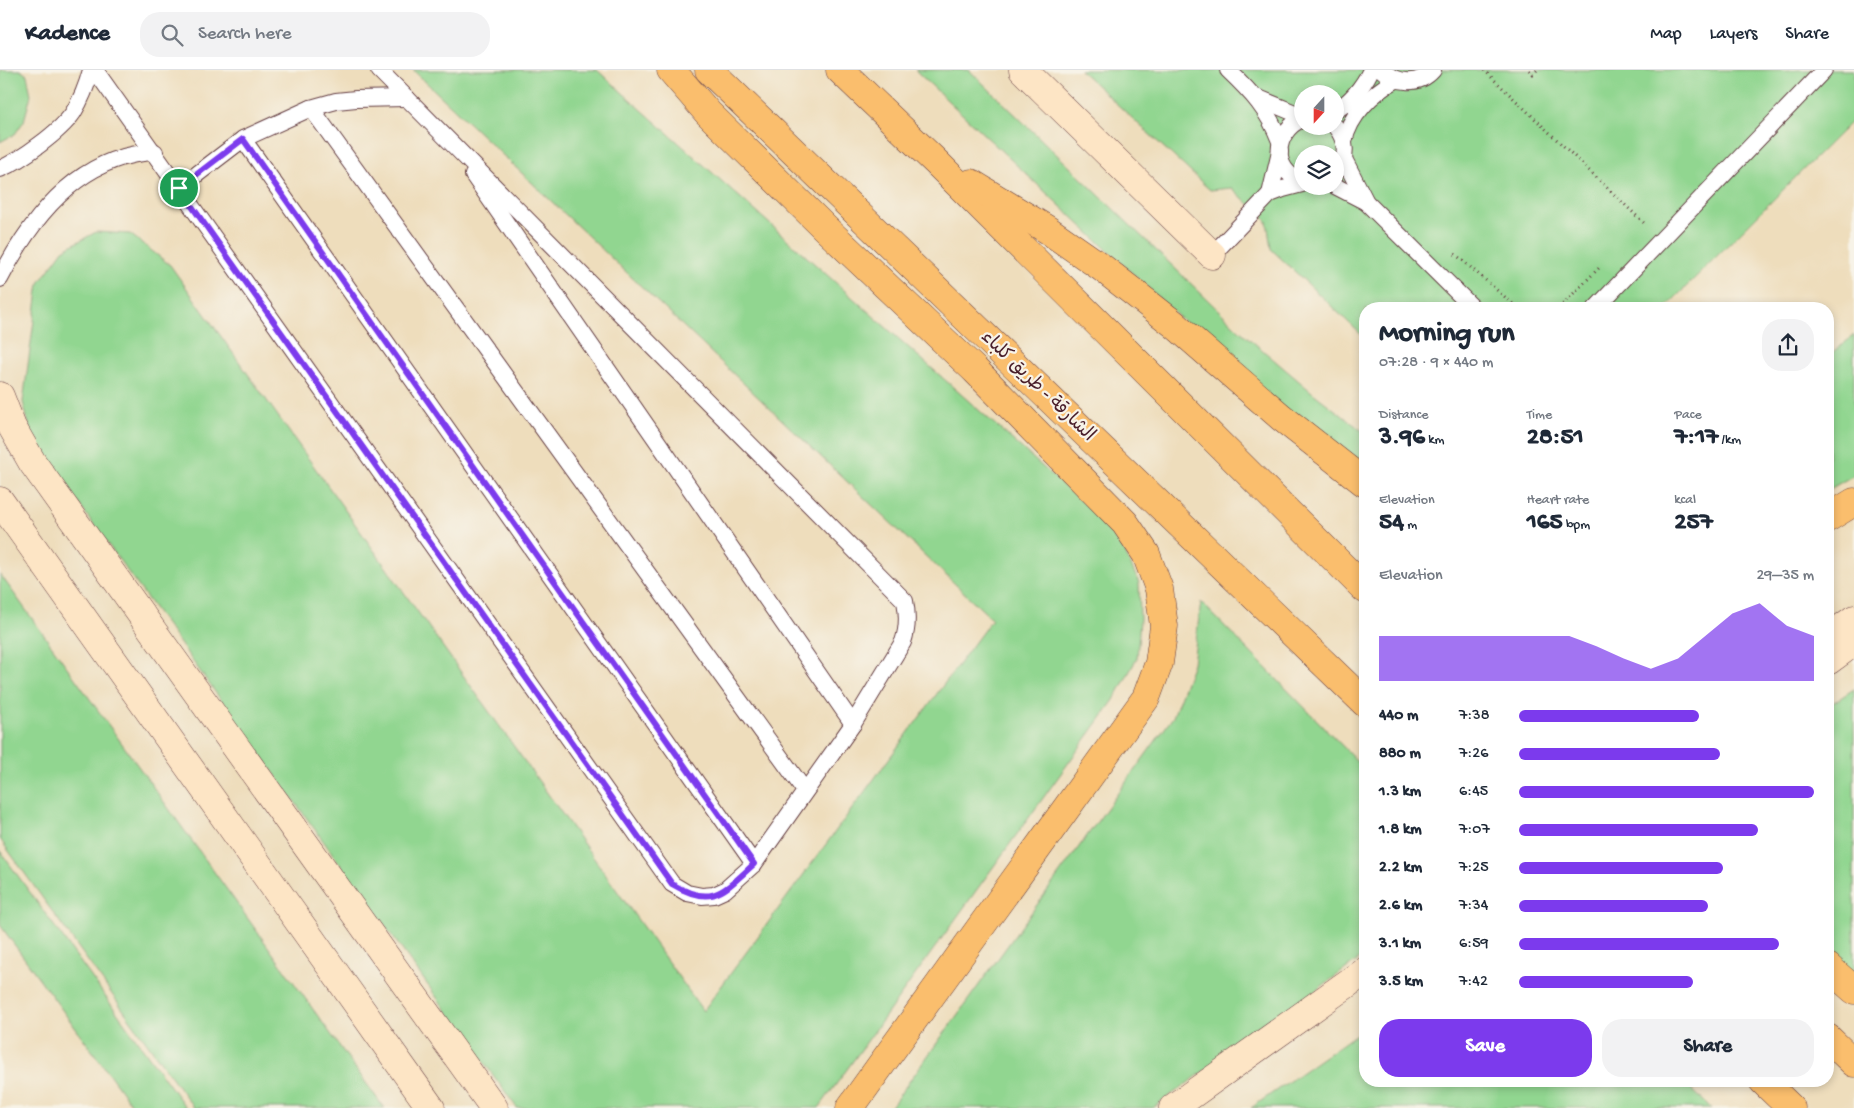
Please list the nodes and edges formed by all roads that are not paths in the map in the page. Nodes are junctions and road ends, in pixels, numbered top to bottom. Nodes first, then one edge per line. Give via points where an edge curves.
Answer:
1 (90, 70) edge
2 (95, 70) edge
3 (379, 70) edge
4 (671, 70) edge
5 (710, 70) edge
6 (840, 70) edge
7 (1023, 70) edge
8 (1228, 70) edge
9 (1371, 70) edge
10 (1382, 70) edge
11 (1433, 70) edge
12 (1824, 70) edge
13 (1396, 80) junction
14 (1256, 97) junction
15 (407, 98) junction
16 (1344, 104) edge
17 (311, 108) junction
18 (1294, 114) edge
19 (1294, 123) edge
20 (1342, 135) edge
21 (448, 138) junction
22 (243, 139) junction
23 (1344, 142) junction
24 (1280, 147) junction
25 (154, 152) junction
26 (1344, 159) joint
27 (938, 164) junction
28 (0, 169) edge
29 (1294, 176) edge
30 (1294, 185) edge
31 (179, 188) junction
32 (1344, 191) edge
33 (1270, 194) junction
34 (1366, 202) junction
35 (1212, 255) joint
36 (0, 279) edge
37 (1467, 302) edge
38 (1602, 302) edge
39 (0, 396) edge
40 (1359, 477) edge
41 (0, 501) edge
42 (1854, 502) edge
43 (1834, 514) edge
44 (1359, 583) edge
45 (1854, 619) edge
46 (1834, 634) edge
47 (1854, 642) edge
48 (1834, 657) edge
49 (1359, 697) edge
50 (853, 724) junction
51 (805, 791) junction
52 (754, 864) junction
53 (1834, 972) edge
54 (1359, 975) edge
55 (1854, 990) edge
56 (1359, 998) edge
57 (1834, 1044) edge
58 (1854, 1063) edge
59 (1769, 1087) edge
60 (431, 1108) edge
61 (494, 1108) edge
62 (850, 1108) edge
63 (1173, 1108) edge
64 (1206, 1108) edge
65 (1791, 1108) edge

1 - 28 lane via 88,82 72,114 42,143
2 - 25 lane
3 - 15 lane
4 - 62 highway via 708,113 975,370 1125,522 1146,554 1159,589 1163,635 1159,663 1146,698
5 - 49 highway, الشارقة - طريق كلباء
6 - 27 highway
7 - 35 street
8 - 14 lane
9 - 16 lane
10 - 13 lane
11 - 13 lane via 1421,80
12 - 38 lane
13 - 23 lane via 1376,92 1352,120
14 - 18 lane
14 - 24 lane via 1270,118
15 - 17 lane via 356,98
15 - 21 lane
17 - 22 lane
17 - 51 lane
19 - 24 lane via 1286,131
20 - 23 lane
21 - 50 lane
21 - 50 lane via 905,601 908,615 903,642
22 - 31 lane
22 - 52 lane
23 - 26 lane
24 - 29 lane via 1282,164
24 - 33 lane
25 - 31 lane
25 - 36 lane via 136,152 119,157 73,182 27,232
26 - 34 lane
27 - 40 highway via 994,195 1101,267 1174,324 1281,417
27 - 44 highway
30 - 33 lane
31 - 52 lane via 672,884 688,893 714,895 725,890
32 - 34 lane
33 - 35 lane
34 - 37 lane
39 - 61 street via 12,427 32,462
41 - 60 street
42 - 43 highway
45 - 46 street
47 - 48 street
50 - 51 lane
51 - 52 lane
53 - 55 highway
54 - 63 street
56 - 64 street
57 - 58 highway
59 - 65 highway

